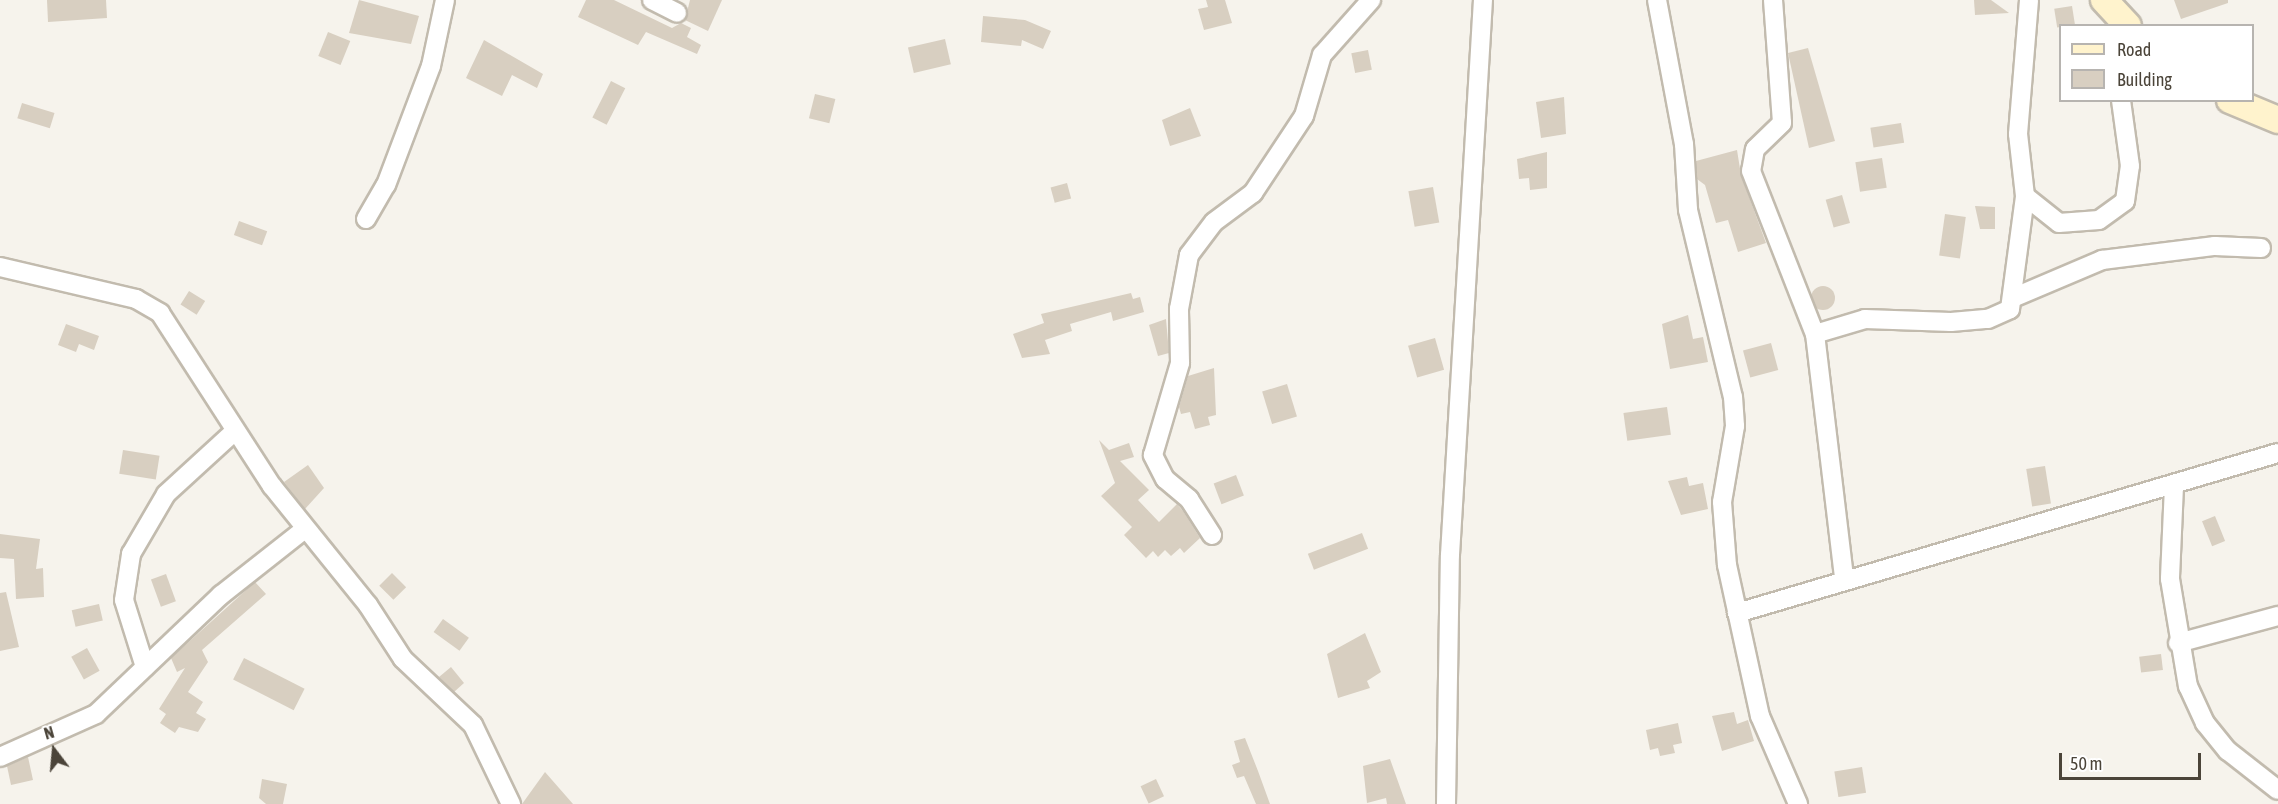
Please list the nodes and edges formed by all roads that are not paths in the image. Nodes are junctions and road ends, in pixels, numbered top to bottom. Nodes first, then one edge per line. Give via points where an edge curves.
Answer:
1 (445, 0) edge
2 (652, 0) edge
3 (1371, 0) edge
4 (1483, 0) edge
5 (1657, 0) edge
6 (1773, 0) edge
7 (2029, 0) edge
8 (2108, 7) edge
9 (676, 13) dead end
10 (2126, 24) edge
11 (2121, 102) edge
12 (2235, 102) edge
13 (2278, 120) edge
14 (2025, 196) junction
15 (366, 219) dead end
16 (2261, 248) dead end
17 (0, 267) edge
18 (2015, 297) junction
19 (1815, 334) junction
20 (235, 431) junction
21 (2278, 453) edge
22 (2174, 486) junction
23 (305, 529) junction
24 (1212, 535) dead end
25 (1844, 578) junction
26 (1737, 613) junction
27 (2278, 616) edge
28 (2178, 643) junction
29 (145, 667) junction
30 (0, 757) edge
31 (2278, 790) edge
32 (511, 804) edge
33 (1446, 804) edge
34 (1798, 804) edge

1 - 15 street via 431,66 386,185
2 - 9 street
3 - 24 street via 1322,55 1304,116 1253,193 1214,222 1190,255 1179,309 1180,363 1153,455 1165,479 1190,500
4 - 33 street via 1450,555
5 - 26 street via 1684,144 1688,210 1733,398 1735,426 1722,502
6 - 19 street via 1782,123 1755,149 1751,171
7 - 14 street via 2018,134
8 - 10 street
11 - 14 street via 2130,166 2125,201 2099,220 2059,223
12 - 13 street
14 - 18 street
16 - 18 street via 2215,246 2102,260
17 - 20 street via 150,305
18 - 19 street via 2010,309 1988,319 1865,319
19 - 25 street
20 - 23 street
20 - 29 street via 166,494 131,554 124,600
21 - 22 street
22 - 25 street
22 - 28 street via 2170,579
23 - 29 street via 221,596
23 - 32 street via 368,605 403,659 473,725
25 - 26 street
26 - 34 street via 1760,716
27 - 28 street
28 - 31 street via 2188,686 2205,723 2228,751
29 - 30 street via 96,714

